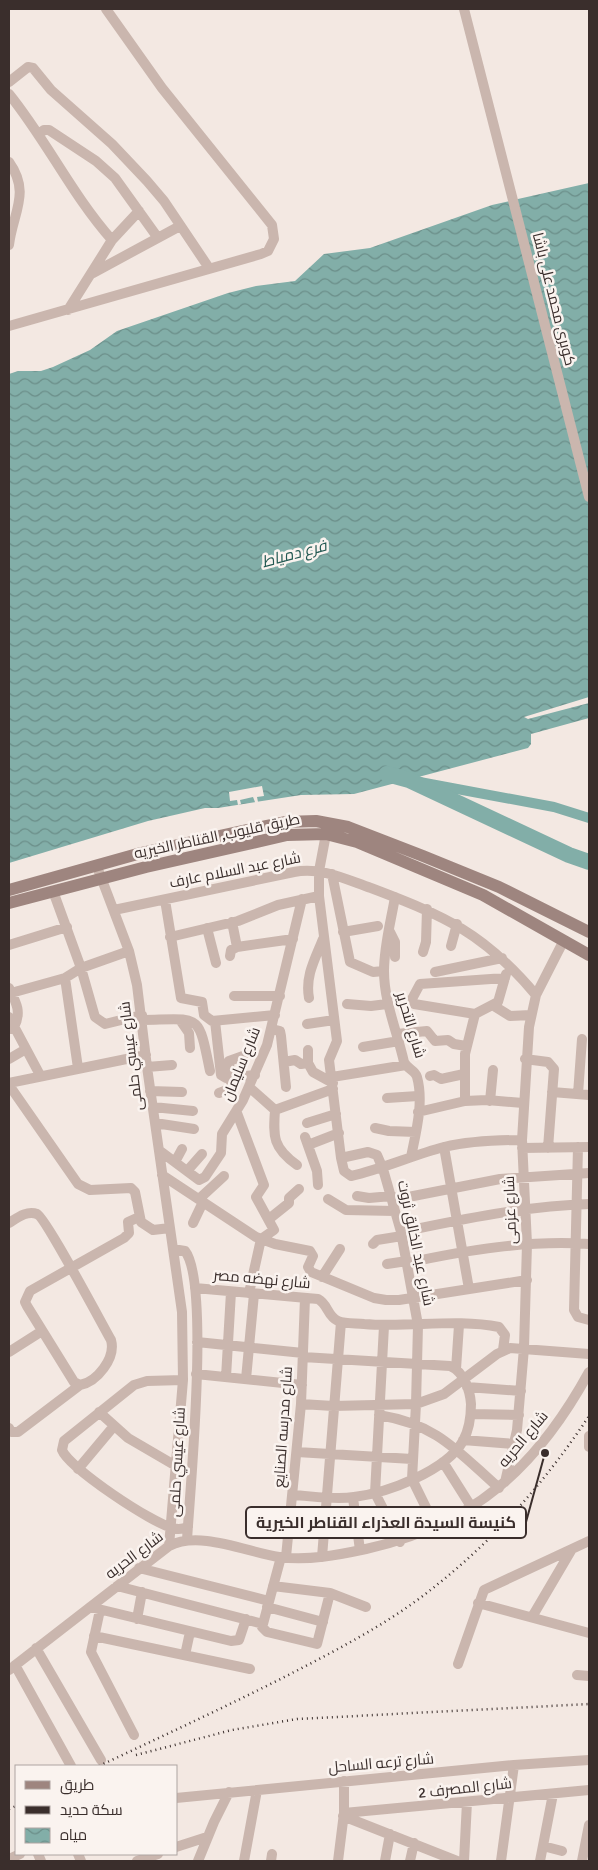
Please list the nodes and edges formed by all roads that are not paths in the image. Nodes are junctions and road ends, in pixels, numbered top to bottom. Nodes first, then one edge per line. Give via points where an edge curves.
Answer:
1 (106, 9) edge
2 (464, 9) edge
3 (9, 82) edge
4 (9, 94) edge
5 (39, 134) junction
6 (9, 162) edge
7 (139, 210) junction
8 (180, 226) junction
9 (158, 238) junction
10 (112, 240) junction
11 (9, 245) edge
12 (209, 268) junction
13 (93, 274) junction
14 (68, 310) junction
15 (9, 326) edge
16 (589, 497) edge
17 (326, 834) junction
18 (96, 866) junction
19 (319, 871) junction
20 (332, 874) junction
21 (101, 878) junction
22 (9, 890) edge
23 (53, 891) junction
24 (318, 896) junction
25 (395, 897) junction
26 (302, 899) junction
27 (164, 900) junction
28 (9, 903) edge
29 (427, 909) junction
30 (114, 910) junction
31 (232, 922) junction
32 (457, 924) junction
33 (378, 926) dead end
34 (67, 927) junction
35 (207, 928) junction
36 (343, 932) junction
37 (390, 932) junction
38 (589, 932) edge
39 (170, 936) junction
40 (324, 937) junction
41 (293, 939) junction
42 (563, 942) junction
43 (9, 945) edge
44 (451, 946) dead end
45 (237, 947) junction
46 (129, 952) junction
47 (423, 952) dead end
48 (589, 955) edge
49 (230, 956) dead end
50 (395, 957) dead end
51 (506, 961) junction
52 (216, 962) dead end
53 (81, 968) junction
54 (384, 971) junction
55 (435, 972) dead end
56 (65, 978) junction
57 (505, 978) junction
58 (10, 990) edge
59 (536, 995) junction
60 (234, 996) dead end
61 (280, 996) junction
62 (309, 998) dead end
63 (347, 1004) dead end
64 (387, 1004) junction
65 (494, 1006) junction
66 (475, 1014) junction
67 (276, 1015) junction
68 (530, 1015) junction
69 (9, 1017) edge
70 (143, 1018) junction
71 (180, 1020) junction
72 (334, 1020) junction
73 (215, 1021) junction
74 (307, 1024) dead end
75 (12, 1029) edge
76 (272, 1029) junction
77 (398, 1037) junction
78 (203, 1039) junction
79 (217, 1039) junction
80 (582, 1039) dead end
81 (466, 1046) junction
82 (363, 1047) dead end
83 (26, 1048) junction
84 (190, 1048) dead end
85 (308, 1050) dead end
86 (218, 1052) junction
87 (206, 1054) junction
88 (585, 1054) edge
89 (146, 1055) junction
90 (243, 1056) dead end
91 (9, 1059) edge
92 (526, 1059) junction
93 (284, 1062) junction
94 (308, 1063) junction
95 (172, 1065) dead end
96 (406, 1065) junction
97 (212, 1067) junction
98 (78, 1068) junction
99 (147, 1068) junction
100 (493, 1070) dead end
101 (464, 1074) junction
102 (40, 1075) junction
103 (255, 1075) junction
104 (430, 1076) dead end
105 (231, 1077) junction
106 (332, 1083) junction
107 (9, 1084) edge
108 (250, 1087) junction
109 (286, 1087) dead end
110 (150, 1091) junction
111 (182, 1092) dead end
112 (552, 1092) junction
113 (218, 1093) dead end
114 (578, 1094) junction
115 (589, 1095) edge
116 (418, 1096) junction
117 (387, 1098) dead end
118 (490, 1100) junction
119 (466, 1101) junction
120 (523, 1104) junction
121 (152, 1108) junction
122 (275, 1110) junction
123 (193, 1111) dead end
124 (418, 1112) junction
125 (237, 1113) junction
126 (336, 1114) junction
127 (155, 1123) junction
128 (307, 1123) dead end
129 (375, 1128) dead end
130 (194, 1129) dead end
131 (416, 1132) junction
132 (339, 1133) junction
133 (522, 1144) junction
134 (444, 1147) junction
135 (578, 1147) junction
136 (589, 1147) edge
137 (548, 1148) junction
138 (182, 1149) dead end
139 (160, 1151) junction
140 (202, 1154) dead end
141 (411, 1157) junction
142 (342, 1158) junction
143 (175, 1162) junction
144 (297, 1165) dead end
145 (383, 1168) junction
146 (187, 1171) junction
147 (577, 1173) junction
148 (589, 1173) edge
149 (162, 1175) junction
150 (224, 1176) dead end
151 (524, 1176) junction
152 (318, 1186) dead end
153 (452, 1186) junction
154 (299, 1189) dead end
155 (357, 1196) dead end
156 (392, 1198) junction
157 (328, 1199) dead end
158 (201, 1201) junction
159 (576, 1204) junction
160 (589, 1204) edge
161 (526, 1209) junction
162 (346, 1210) junction
163 (396, 1211) junction
164 (139, 1217) junction
165 (269, 1219) junction
166 (338, 1220) dead end
167 (458, 1220) junction
168 (9, 1223) edge
169 (193, 1223) dead end
170 (170, 1228) junction
171 (401, 1234) junction
172 (261, 1239) junction
173 (576, 1243) junction
174 (373, 1244) dead end
175 (527, 1244) junction
176 (589, 1244) edge
177 (173, 1249) junction
178 (340, 1249) dead end
179 (463, 1251) junction
180 (407, 1262) junction
181 (387, 1264) dead end
182 (69, 1267) junction
183 (322, 1277) junction
184 (527, 1280) junction
185 (195, 1288) junction
186 (469, 1289) junction
187 (231, 1292) junction
188 (251, 1293) junction
189 (305, 1298) junction
190 (413, 1298) junction
191 (589, 1320) edge
192 (340, 1322) junction
193 (458, 1324) junction
194 (418, 1325) junction
195 (384, 1326) junction
196 (42, 1331) junction
197 (197, 1342) junction
198 (228, 1345) junction
199 (249, 1347) junction
200 (524, 1348) junction
201 (503, 1350) junction
202 (9, 1352) edge
203 (589, 1354) edge
204 (303, 1355) junction
205 (337, 1359) junction
206 (382, 1362) junction
207 (418, 1364) junction
208 (456, 1368) junction
209 (589, 1372) edge
210 (196, 1374) junction
211 (226, 1377) junction
212 (246, 1379) junction
213 (183, 1380) junction
214 (465, 1383) junction
215 (80, 1385) junction
216 (302, 1385) junction
217 (521, 1391) junction
218 (301, 1404) junction
219 (416, 1404) junction
220 (334, 1406) junction
221 (379, 1410) junction
222 (99, 1412) junction
223 (471, 1414) junction
224 (519, 1415) junction
225 (415, 1422) junction
226 (114, 1426) junction
227 (9, 1428) edge
228 (589, 1436) edge
229 (463, 1440) junction
230 (515, 1444) junction
231 (589, 1448) edge
232 (456, 1450) junction
233 (297, 1452) junction
234 (329, 1454) junction
235 (377, 1457) junction
236 (412, 1459) junction
237 (443, 1462) junction
238 (176, 1466) junction
239 (78, 1469) junction
240 (412, 1480) junction
241 (502, 1485) junction
242 (375, 1492) junction
243 (293, 1495) junction
244 (326, 1497) junction
245 (353, 1498) junction
246 (472, 1508) junction
247 (188, 1527) junction
248 (170, 1528) junction
249 (436, 1528) junction
250 (187, 1540) junction
251 (589, 1541) edge
252 (400, 1542) junction
253 (168, 1546) junction
254 (572, 1548) junction
255 (360, 1550) junction
256 (283, 1557) junction
257 (322, 1557) junction
258 (140, 1568) junction
259 (117, 1586) junction
260 (273, 1586) junction
261 (142, 1592) junction
262 (330, 1593) junction
263 (478, 1603) junction
264 (268, 1604) junction
265 (366, 1607) dead end
266 (95, 1608) junction
267 (532, 1617) junction
268 (137, 1619) junction
269 (246, 1619) junction
270 (322, 1622) junction
271 (262, 1624) junction
272 (588, 1630) edge
273 (190, 1632) junction
274 (94, 1636) junction
275 (36, 1648) junction
276 (185, 1655) junction
277 (458, 1664) dead end
278 (12, 1667) edge
279 (250, 1668) dead end
280 (578, 1675) dead end
281 (589, 1676) edge
282 (134, 1735) dead end
283 (101, 1760) dead end
284 (589, 1760) edge
285 (70, 1765) edge
286 (514, 1765) junction
287 (344, 1781) junction
288 (257, 1790) junction
289 (589, 1790) edge
290 (229, 1792) junction
291 (553, 1794) junction
292 (178, 1798) edge
293 (510, 1798) junction
294 (467, 1802) junction
295 (343, 1815) junction
296 (589, 1825) edge
297 (390, 1834) junction
298 (207, 1837) junction
299 (414, 1843) junction
300 (543, 1846) junction
301 (178, 1847) edge
302 (562, 1851) dead end
303 (155, 1855) edge
304 (137, 1861) edge
305 (198, 1861) edge
306 (244, 1861) edge
307 (338, 1861) edge
308 (385, 1861) edge
309 (410, 1861) edge
310 (457, 1861) edge
311 (464, 1861) edge
312 (501, 1861) edge
313 (540, 1861) edge
314 (582, 1861) edge

1 - 12 street via 162,88 272,225 274,232 268,251
2 - 16 street, كوبرى محمد على باشا
3 - 8 street via 28,67 33,68 51,90 112,144 147,181
4 - 5 street
5 - 7 street via 49,130 96,162 115,178
5 - 10 street via 79,201
6 - 11 street via 18,176 21,191
7 - 9 street
7 - 10 street
8 - 9 street
8 - 12 street
9 - 13 street
10 - 13 street
12 - 14 street
13 - 14 street
14 - 15 street
17 - 19 street
17 - 21 main road, طريق قليوب, القناطر الخيريه via 287,835
17 - 42 main road, طريق قليوب, القناطر الخيريه via 357,842 472,889
18 - 21 street, شارع عيسي حلمى
18 - 22 main road, طريق قليوب, القناطر الخيريه
18 - 38 main road, طريق قليوب, القناطر الخيريه via 277,824 301,821 332,823 484,881
19 - 20 street, شارع عبد السلام عارف
19 - 24 street
19 - 27 street, شارع عبد السلام عارف via 294,872
20 - 25 street, شارع عبد السلام عارف
20 - 36 street
21 - 23 main road, طريق قليوب, القناطر الخيريه
21 - 30 street, شارع عيسي حلمى
23 - 28 main road, طريق قليوب, القناطر الخيريه
23 - 34 street
24 - 26 street
24 - 40 street
25 - 29 street, شارع عبد السلام عارف
25 - 37 street, شارع التحرير
26 - 31 street
26 - 41 street, شارع سليمان
27 - 30 street, شارع عبد السلام عارف
27 - 39 street
29 - 32 street, شارع عبد السلام عارف
29 - 47 street
30 - 46 street, شارع عيسي حلمى
31 - 35 street
31 - 45 street
32 - 44 street
32 - 51 street, شارع عبد السلام عارف
33 - 36 street
34 - 43 street
34 - 53 street
35 - 39 street
35 - 52 street
36 - 54 street via 350,962 370,972
37 - 50 street via 395,942
37 - 54 street, شارع التحرير
39 - 73 street via 179,996 202,1002 206,1018
40 - 62 street via 306,984
40 - 72 street
41 - 45 street
41 - 61 street, شارع سليمان
42 - 48 main road, طريق قليوب, القناطر الخيريه
42 - 59 street, شارع عزمى
45 - 49 street via 231,950
46 - 53 street
46 - 70 street, شارع عيسي حلمى
51 - 55 street
51 - 57 street
51 - 59 street, شارع عبد السلام عارف
53 - 56 street
53 - 70 street via 98,1020 110,1024
54 - 64 street, شارع التحرير
56 - 58 street
56 - 98 street
57 - 65 street
57 - 66 street via 422,983 412,999 414,1004
58 - 75 street via 19,1015
59 - 68 street, شارع عزمى
60 - 61 street
61 - 67 street, شارع سليمان
63 - 64 street
64 - 77 street, شارع التحرير
65 - 66 street
65 - 68 street via 510,1016
66 - 81 street
67 - 73 street
67 - 76 street, شارع سليمان
68 - 92 street, شارع عزمى
69 - 75 street
70 - 71 street
70 - 89 street, شارع عيسي حلمى
71 - 78 street via 196,1023
71 - 84 street via 189,1033
72 - 74 street
72 - 106 street via 337,1041 330,1055
73 - 79 street
75 - 83 street
76 - 93 street via 281,1033
76 - 103 street, شارع سليمان
77 - 81 street via 425,1030 430,1032 434,1041 448,1040
77 - 82 street
77 - 96 street, شارع التحرير
78 - 79 street
78 - 87 street
79 - 86 street
80 - 88 street
81 - 101 street
83 - 91 street
83 - 102 street
85 - 94 street
86 - 87 street
86 - 97 street
87 - 97 street
88 - 114 street
89 - 98 street
89 - 99 street, شارع عيسي حلمى
90 - 105 street via 229,1061
92 - 112 street via 551,1064 554,1069
92 - 120 street, شارع عزمى
93 - 94 street
93 - 109 street
94 - 106 street via 313,1072
95 - 99 street
96 - 106 street
96 - 116 street, شارع التحرير via 416,1075
97 - 105 street via 220,1075
98 - 102 street
99 - 110 street, شارع عيسي حلمى
100 - 118 street
101 - 104 street via 441,1079
101 - 119 street
102 - 107 street
103 - 105 street
103 - 108 street, شارع سليمان
105 - 113 street via 230,1089
106 - 122 street
106 - 126 street
107 - 164 street via 78,1184 90,1190 131,1188 135,1192
108 - 122 street
108 - 125 street, شارع سليمان
110 - 111 street
110 - 121 street, شارع عيسي حلمى
112 - 114 street
112 - 137 street
114 - 115 street
116 - 117 street
116 - 124 street, شارع التحرير
118 - 119 street
118 - 120 street
119 - 124 street
120 - 133 street, شارع عزمى
121 - 123 street
121 - 127 street, شارع عيسي حلمى
122 - 144 street via 273,1135 286,1157
124 - 131 street, شارع التحرير
125 - 146 street, شارع سليمان via 222,1134 221,1153 205,1177 199,1180
125 - 165 street via 264,1185 256,1197
126 - 128 street
126 - 132 street
127 - 130 street
127 - 139 street, شارع عيسي حلمى
129 - 131 street
131 - 141 street, شارع التحرير
132 - 142 street
132 - 152 street via 307,1141 317,1171
133 - 134 street via 496,1140
133 - 137 street
133 - 151 street, شارع عزمى
134 - 141 street
134 - 153 street
135 - 136 street
135 - 137 street
135 - 147 street
138 - 143 street
139 - 143 street, شارع سليمان
139 - 149 street, شارع عيسي حلمى
140 - 146 street
141 - 145 street
142 - 145 street, شارع عبد الخالق ثروت via 372,1152 380,1158
142 - 145 street via 348,1176
143 - 146 street, شارع سليمان
145 - 156 street, شارع عبد الخالق ثروت
147 - 148 street
147 - 151 street
147 - 159 street
149 - 158 street
149 - 170 street, شارع عيسي حلمى
150 - 158 street
151 - 153 street
151 - 161 street, شارع عزمى
153 - 156 street
153 - 167 street
154 - 165 street via 289,1198 289,1203
155 - 156 street
156 - 163 street, شارع عبد الخالق ثروت
157 - 162 street
158 - 169 street
158 - 172 street
159 - 160 street
159 - 161 street
159 - 173 street
161 - 167 street
161 - 175 street, شارع عزمى
162 - 163 street
162 - 166 street
163 - 171 street, شارع عبد الخالق ثروت
164 - 170 street via 153,1230
164 - 182 street via 128,1222 129,1233 124,1238
165 - 172 street via 274,1232
167 - 171 street
167 - 179 street
168 - 182 street via 26,1214 40,1215
170 - 177 street, شارع عيسي حلمى
171 - 174 street
171 - 180 street, شارع عبد الخالق ثروت
172 - 183 street via 310,1251 313,1256 308,1269
172 - 188 street
173 - 175 street
173 - 176 street
173 - 191 street via 574,1310 578,1317
175 - 179 street
175 - 184 street, شارع عزمى
177 - 185 street, شارع عيسي حلمى via 180,1248 191,1260
177 - 213 street, شارع عيسي حلمى via 183,1321
178 - 183 street
179 - 180 street
179 - 186 street
180 - 181 street
180 - 190 street, شارع عبد الخالق ثروت
182 - 196 street via 27,1296 27,1306
182 - 215 street via 112,1345 111,1354 97,1376
183 - 190 street via 374,1298
184 - 186 street
184 - 200 street, شارع عزمى
185 - 187 street, شارع نهضه مصر
185 - 197 street, شارع عيسي حلمى
186 - 190 street
187 - 188 street, شارع نهضه مصر
187 - 198 street
188 - 189 street, شارع نهضه مصر
188 - 199 street
189 - 192 street, شارع نهضه مصر via 322,1301 332,1317
189 - 204 street, شارع مدرسه الصنايع
190 - 194 street, شارع عبد الخالق ثروت
192 - 195 street
192 - 205 street
193 - 194 street
193 - 201 street via 499,1327 505,1336
193 - 208 street
194 - 195 street
194 - 207 street, شارع عبد الخالق ثروت
195 - 206 street
196 - 202 street
196 - 215 street via 74,1382
197 - 198 street
197 - 210 street, شارع عيسي حلمى
198 - 199 street
198 - 211 street
199 - 204 street
199 - 212 street
200 - 201 street
200 - 203 street
200 - 217 street, شارع عزمى
201 - 214 street
204 - 205 street
204 - 216 street, شارع مدرسه الصنايع
205 - 206 street
205 - 220 street
206 - 207 street
206 - 221 street
207 - 208 street
207 - 219 street, شارع عبد الخالق ثروت
208 - 214 street
209 - 241 street, شارع الحريه via 557,1422
210 - 211 street
210 - 247 street, شارع عيسي حلمى
211 - 212 street
212 - 216 street
213 - 222 street via 147,1381 134,1385
213 - 238 street, شارع عيسي حلمى
214 - 217 street
214 - 219 street
214 - 223 street
215 - 227 street via 18,1432 11,1432
216 - 218 street, شارع مدرسه الصنايع
217 - 224 street, شارع عزمى
218 - 220 street
218 - 233 street, شارع مدرسه الصنايع
219 - 221 street
219 - 225 street, شارع عبد الخالق ثروت
220 - 221 street
220 - 234 street
221 - 225 street
221 - 235 street
222 - 226 street
222 - 239 street via 64,1441 62,1450
223 - 224 street
223 - 229 street
224 - 230 street, شارع عزمى
225 - 232 street
225 - 236 street, شارع عبد الخالق ثروت
226 - 238 street via 144,1449
226 - 239 street
228 - 231 street
229 - 230 street
229 - 232 street
230 - 241 street, شارع عزمى
232 - 237 street
232 - 241 street
233 - 234 street
233 - 243 street, شارع مدرسه الصنايع
234 - 235 street
234 - 244 street
235 - 236 street
235 - 242 street
236 - 240 street, شارع عبد الخالق ثروت
237 - 240 street
237 - 246 street
238 - 248 street, شارع عيسي حلمى
239 - 248 street via 111,1494
240 - 242 street
240 - 249 street
241 - 246 street, شارع الحريه
242 - 245 street
242 - 252 street
243 - 244 street
243 - 256 street, شارع مدرسه الصنايع
244 - 245 street
244 - 257 street
245 - 255 street
246 - 249 street, شارع الحريه
247 - 248 street
247 - 250 street, شارع عيسي حلمى
248 - 253 street, شارع عيسي حلمى
249 - 252 street, شارع الحريه
250 - 253 street, شارع الحريه
250 - 256 street, شارع الحريه
251 - 254 street
252 - 255 street, شارع الحريه
253 - 258 street, شارع الحريه
254 - 263 street via 487,1587
254 - 267 street
255 - 257 street, شارع الحريه
256 - 257 street, شارع الحريه
256 - 260 street, شارع مدرسه الصنايع
258 - 259 street, شارع الحريه
258 - 264 street
259 - 261 street
259 - 266 street, شارع الحريه
260 - 262 street
260 - 264 street, شارع مدرسه الصنايع
261 - 268 street
261 - 269 street
262 - 265 street
262 - 270 street
263 - 267 street
263 - 277 street
264 - 270 street
264 - 271 street, شارع مدرسه الصنايع
266 - 268 street
266 - 274 street
266 - 275 street, شارع الحريه
267 - 272 street
268 - 273 street
269 - 271 street
269 - 273 street via 242,1636 236,1641
270 - 271 street via 316,1644 267,1632
273 - 276 street
274 - 276 street
274 - 282 street via 92,1655
275 - 278 street, شارع الحريه
275 - 283 street
276 - 279 street
278 - 285 street
280 - 281 street
284 - 286 street, شارع ترعه الساحل
286 - 287 street, شارع ترعه الساحل
286 - 293 street
287 - 288 street, شارع ترعه الساحل
287 - 295 street
288 - 290 street, شارع ترعه الساحل
288 - 306 street
289 - 291 street, شارع المصرف 2
290 - 292 street, شارع ترعه الساحل
290 - 298 street
291 - 293 street, شارع المصرف 2
291 - 300 street
293 - 294 street, شارع المصرف 2
293 - 312 street
294 - 295 street, شارع المصرف 2
294 - 311 street
295 - 297 street
295 - 307 street
296 - 314 street
297 - 299 street
297 - 308 street
298 - 301 street
298 - 305 street
299 - 309 street
299 - 310 street
300 - 302 street
300 - 313 street
303 - 304 street

